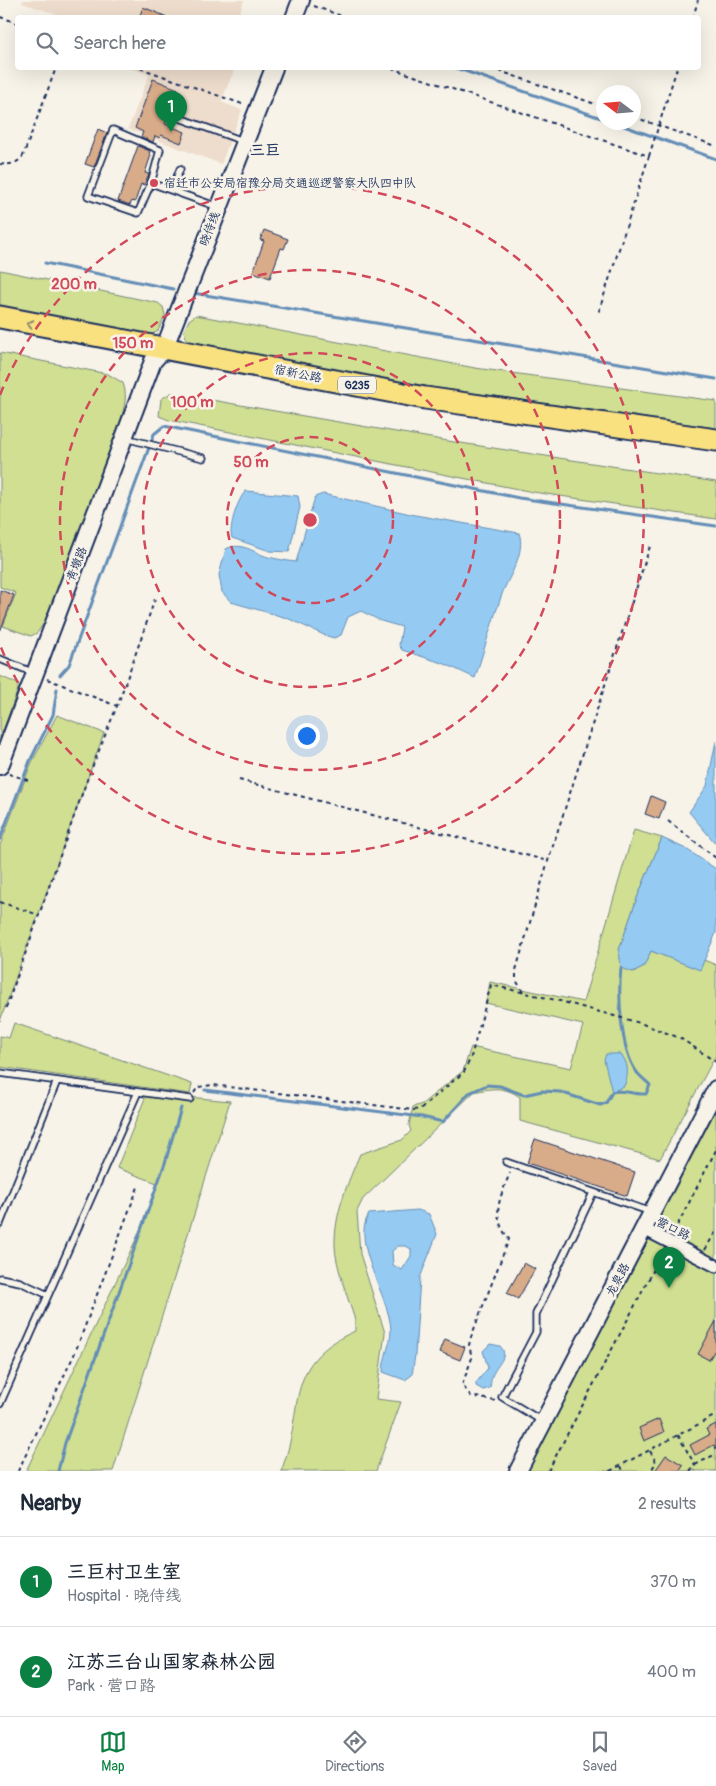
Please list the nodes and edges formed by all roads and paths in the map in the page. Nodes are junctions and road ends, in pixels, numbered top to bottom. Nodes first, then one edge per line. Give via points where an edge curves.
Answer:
1 (300, 0) edge
2 (698, 0) edge
3 (295, 15) edge
4 (339, 15) edge
5 (694, 15) edge
6 (0, 17) edge
7 (15, 22) edge
8 (55, 70) edge
9 (146, 70) edge
10 (273, 70) edge
11 (397, 70) edge
12 (497, 70) edge
13 (676, 70) edge
14 (596, 103) edge
15 (257, 110) junction
16 (174, 116) dead end
17 (641, 120) edge
18 (658, 126) junction
19 (244, 142) junction
20 (716, 146) edge
21 (649, 156) junction
22 (0, 164) edge
23 (180, 169) dead end
24 (150, 183) junction
25 (172, 190) junction
26 (218, 207) junction
27 (598, 314) dead end
28 (0, 317) edge
29 (0, 332) edge
30 (159, 355) junction
31 (124, 438) junction
32 (716, 440) edge
33 (716, 454) edge
34 (203, 458) dead end
35 (651, 543) dead end
36 (155, 598) dead end
37 (0, 659) edge
38 (36, 674) junction
39 (117, 706) junction
40 (0, 766) edge
41 (20, 778) dead end
42 (27, 780) dead end
43 (239, 780) dead end
44 (668, 821) dead end
45 (716, 858) edge
46 (548, 861) junction
47 (0, 902) edge
48 (39, 915) junction
49 (522, 992) junction
50 (6, 1008) dead end
51 (716, 1062) edge
52 (0, 1072) edge
53 (57, 1081) junction
54 (716, 1089) edge
55 (138, 1092) junction
56 (190, 1099) joint
57 (716, 1150) edge
58 (506, 1162) dead end
59 (513, 1165) junction
60 (138, 1187) dead end
61 (593, 1193) dead end
62 (653, 1213) junction
63 (0, 1224) edge
64 (644, 1230) junction
65 (716, 1231) edge
66 (669, 1241) junction
67 (700, 1258) junction
68 (716, 1266) edge
69 (0, 1278) edge
70 (48, 1295) junction
71 (502, 1397) junction
72 (0, 1404) edge
73 (716, 1416) edge
74 (544, 1422) junction
75 (678, 1435) junction
76 (650, 1450) junction
77 (716, 1454) edge
78 (695, 1465) junction
79 (621, 1466) junction
80 (18, 1471) edge
81 (518, 1471) edge
82 (548, 1471) edge
83 (610, 1471) edge
84 (623, 1471) edge
85 (650, 1471) edge
86 (690, 1471) edge
87 (695, 1471) edge

1 - 3 main road
1 - 4 path
2 - 5 path
6 - 7 path
8 - 22 path via 24,156 18,162
9 - 15 path
10 - 15 main road, 晓侍线
11 - 21 path
12 - 14 path
13 - 18 path
15 - 19 main road, 晓侍线
16 - 19 lane
17 - 18 path
18 - 20 path
18 - 21 path
19 - 26 main road, 晓侍线
21 - 27 path
23 - 25 lane
24 - 24 lane via 138,213 88,196 113,130 160,150
24 - 25 lane
25 - 26 lane
26 - 30 main road, 晓侍线
30 -> 28 highway, 宿新公路 / G235
29 - 30 highway, 宿新公路 / G235
30 - 31 main road, 青墩路
30 - 32 highway, 宿新公路 / G235
30 - 33 highway, 宿新公路 / G235 via 416,410
31 - 34 lane
31 - 38 main road, 青墩路
35 - 46 path
36 - 39 path
37 - 38 lane
38 - 39 path
38 - 40 main road, 青墩路
39 - 48 path
41 - 42 path
43 - 46 path
44 - 45 path
46 - 49 path via 516,970 516,980
47 - 48 path
48 - 50 path
49 - 51 path via 612,1014 664,1032 680,1038
49 - 56 path via 491,985 464,1072 420,1109 206,1085 198,1087
52 - 53 lane
53 - 55 lane
53 - 63 lane
54 - 62 main road, 龙泉路
55 - 56 lane
55 - 70 lane
57 - 66 path
58 - 59 lane
59 - 62 lane
59 - 71 path via 497,1203 502,1230 509,1239 470,1337 472,1358 462,1385 471,1396 490,1401
60 - 80 path via 74,1355
61 - 71 lane via 536,1314 536,1332
62 - 64 main road, 龙泉路
64 - 66 street, 营口路
64 - 74 main road, 龙泉路
65 - 67 path
66 - 67 street, 营口路
66 - 82 path
67 - 68 street, 营口路
69 - 70 lane via 20,1282
70 - 72 lane
71 - 74 lane
73 - 75 path
74 - 81 main road, 龙泉路
75 - 76 path
75 - 78 path
76 - 79 path
76 - 85 path via 656,1462
77 - 78 path
78 - 86 path
78 - 87 path
79 - 83 path
79 - 84 path

